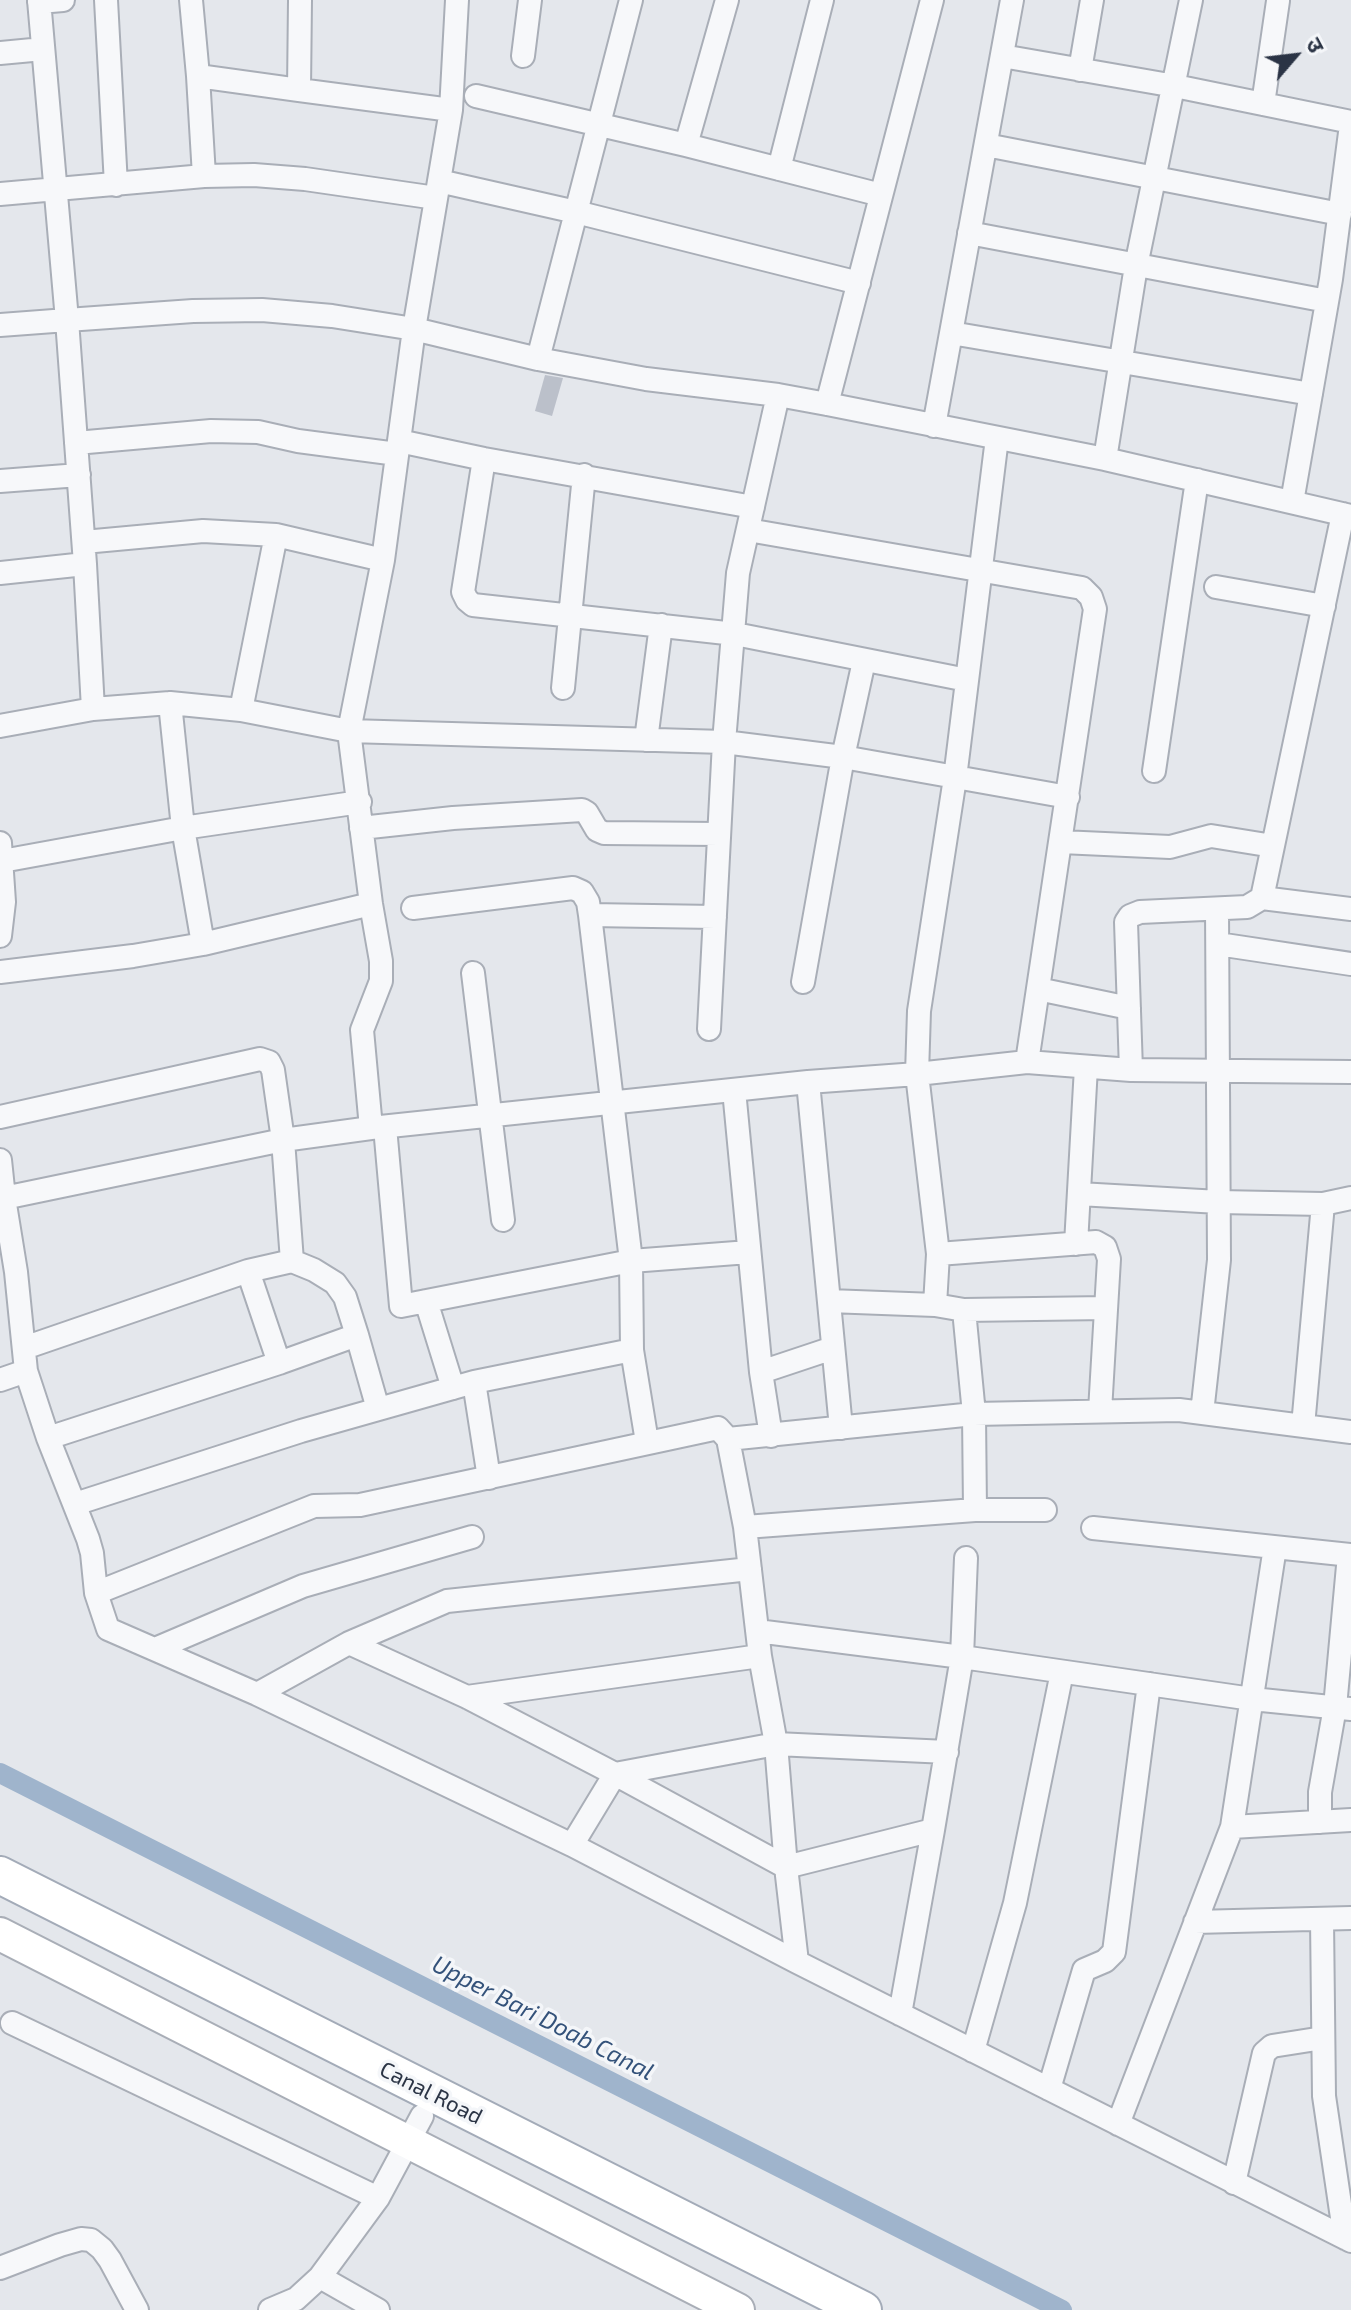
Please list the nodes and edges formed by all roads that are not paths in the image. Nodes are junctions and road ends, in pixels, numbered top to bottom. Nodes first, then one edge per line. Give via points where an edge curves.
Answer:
1 (63, 0) edge
2 (106, 0) edge
3 (191, 0) edge
4 (300, 0) edge
5 (457, 0) edge
6 (530, 0) edge
7 (631, 0) edge
8 (727, 0) edge
9 (822, 0) edge
10 (932, 0) edge
11 (1012, 0) edge
12 (1092, 0) edge
13 (1191, 0) edge
14 (39, 1) edge
15 (1278, 1) edge
16 (43, 49) junction
17 (0, 53) edge
18 (523, 56) dead end
19 (1002, 56) junction
20 (1080, 70) junction
21 (198, 76) junction
22 (1175, 86) junction
23 (299, 90) junction
24 (476, 96) dead end
25 (1263, 104) junction
26 (451, 110) junction
27 (1351, 124) edge
28 (598, 125) junction
29 (686, 145) junction
30 (986, 145) junction
31 (779, 169) junction
32 (204, 176) junction
33 (1155, 177) junction
34 (116, 185) junction
35 (438, 190) junction
36 (55, 191) junction
37 (0, 194) edge
38 (881, 195) junction
39 (576, 212) junction
40 (1340, 214) junction
41 (969, 233) junction
42 (1136, 266) junction
43 (859, 283) junction
44 (1337, 288) edge
45 (67, 320) junction
46 (0, 325) edge
47 (414, 329) junction
48 (951, 333) junction
49 (538, 359) junction
50 (1121, 361) junction
51 (1311, 394) junction
52 (778, 395) junction
53 (827, 404) junction
54 (934, 426) junction
55 (997, 438) junction
56 (76, 443) junction
57 (398, 447) junction
58 (484, 459) junction
59 (1105, 459) junction
60 (79, 475) junction
61 (584, 475) junction
62 (1197, 480) junction
63 (0, 481) edge
64 (1292, 502) junction
65 (753, 507) junction
66 (1347, 515) edge
67 (748, 530) junction
68 (276, 535) junction
69 (85, 553) junction
70 (383, 560) junction
71 (979, 568) junction
72 (0, 573) edge
73 (1216, 587) dead end
74 (1324, 606) junction
75 (570, 615) junction
76 (661, 625) junction
77 (735, 634) junction
78 (864, 661) junction
79 (967, 680) junction
80 (563, 688) dead end
81 (170, 703) junction
82 (93, 709) junction
83 (241, 710) junction
84 (0, 726) edge
85 (349, 731) junction
86 (646, 740) junction
87 (724, 742) junction
88 (843, 757) junction
89 (1154, 771) dead end
90 (955, 778) junction
91 (1068, 797) junction
92 (360, 802) junction
93 (183, 828) junction
94 (361, 828) junction
95 (719, 834) junction
96 (1061, 842) junction
97 (1273, 846) junction
98 (1, 852) edge
99 (1262, 898) junction
100 (2, 902) edge
101 (371, 904) junction
102 (413, 908) dead end
103 (1217, 909) junction
104 (1351, 909) edge
105 (590, 915) junction
106 (715, 917) junction
107 (0, 936) edge
108 (203, 944) junction
109 (1218, 944) junction
110 (1351, 964) edge
111 (0, 972) edge
112 (473, 973) dead end
113 (803, 982) dead end
114 (1038, 989) junction
115 (1129, 1008) junction
116 (709, 1029) dead end
117 (1027, 1062) junction
118 (1086, 1067) junction
119 (1131, 1070) junction
120 (1219, 1071) junction
121 (1351, 1072) edge
122 (917, 1074) junction
123 (808, 1082) junction
124 (734, 1090) junction
125 (611, 1104) junction
126 (490, 1115) junction
127 (0, 1117) edge
128 (378, 1127) junction
129 (283, 1140) junction
130 (0, 1160) edge
131 (1079, 1194) junction
132 (2, 1198) edge
133 (1351, 1198) edge
134 (1219, 1202) junction
135 (1323, 1204) junction
136 (503, 1220) dead end
137 (1076, 1244) junction
138 (749, 1252) junction
139 (938, 1254) junction
140 (292, 1261) junction
141 (631, 1261) junction
142 (248, 1271) junction
143 (8, 1274) edge
144 (426, 1301) junction
145 (829, 1301) junction
146 (935, 1305) junction
147 (1106, 1308) junction
148 (964, 1310) junction
149 (357, 1335) junction
150 (24, 1348) junction
151 (833, 1348) junction
152 (632, 1350) junction
153 (279, 1363) junction
154 (26, 1371) junction
155 (761, 1372) junction
156 (0, 1380) edge
157 (464, 1385) junction
158 (378, 1409) junction
159 (1100, 1411) junction
160 (1202, 1413) junction
161 (974, 1414) junction
162 (1303, 1426) junction
163 (841, 1428) junction
164 (1351, 1432) edge
165 (771, 1436) junction
166 (48, 1438) junction
167 (728, 1439) junction
168 (647, 1442) junction
169 (489, 1478) junction
170 (75, 1504) junction
171 (975, 1510) junction
172 (1045, 1510) dead end
173 (745, 1527) junction
174 (1093, 1528) dead end
175 (472, 1537) dead end
176 (1275, 1547) junction
177 (1350, 1555) edge
178 (966, 1558) dead end
179 (750, 1569) junction
180 (96, 1593) junction
181 (757, 1631) junction
182 (349, 1643) junction
183 (155, 1649) junction
184 (760, 1656) junction
185 (962, 1657) junction
186 (1062, 1672) junction
187 (1149, 1684) junction
188 (257, 1694) junction
189 (467, 1697) junction
190 (1252, 1699) junction
191 (1343, 1708) edge
192 (776, 1744) junction
193 (947, 1752) junction
194 (615, 1774) junction
195 (1351, 1820) edge
196 (1320, 1822) junction
197 (1232, 1827) junction
198 (933, 1830) junction
199 (572, 1845) junction
200 (786, 1867) junction
201 (0, 1875) edge
202 (0, 1902) edge
203 (1351, 1918) edge
204 (1322, 1919) junction
205 (1195, 1922) junction
206 (0, 1934) edge
207 (797, 1962) junction
208 (900, 2014) junction
209 (12, 2023) dead end
210 (1323, 2038) junction
211 (973, 2051) junction
212 (1049, 2089) junction
213 (1118, 2124) junction
214 (415, 2130) junction
215 (1234, 2183) junction
216 (378, 2198) junction
217 (1348, 2239) edge
218 (0, 2268) edge
219 (320, 2277) junction
220 (137, 2310) edge
221 (270, 2310) edge
222 (378, 2310) edge
223 (738, 2310) edge
224 (808, 2310) edge
225 (863, 2310) edge

1 - 14 street
2 - 34 street
3 - 21 street
4 - 23 street
5 - 26 street
6 - 18 street
7 - 28 street
8 - 29 street
9 - 31 street
10 - 38 street
11 - 19 street
12 - 20 street
13 - 22 street
14 - 16 street
15 - 25 street
16 - 17 street
16 - 36 street
19 - 20 street
19 - 30 street
20 - 22 street
21 - 23 street
21 - 32 street
22 - 25 street
22 - 33 street
23 - 26 street
24 - 28 street
25 - 27 street
26 - 35 street
27 - 40 street
28 - 29 street
28 - 39 street
29 - 31 street
30 - 33 street
30 - 41 street
31 - 38 street
32 - 34 street
32 - 35 street
33 - 40 street
33 - 42 street
34 - 36 street
35 - 39 street
35 - 47 street
36 - 37 street
36 - 45 street
38 - 43 street
39 - 43 street
39 - 49 street
40 - 44 street
41 - 42 street
41 - 48 street
42 - 44 street
42 - 50 street
43 - 53 street
44 - 51 street
45 - 46 street
45 - 47 street via 262,310
45 - 56 street
47 - 49 street
47 - 57 street
48 - 50 street
48 - 54 street
49 - 52 street
50 - 51 street
50 - 59 street
51 - 64 street
52 - 53 street
52 - 65 street
53 - 54 street
54 - 55 street
55 - 59 street
55 - 71 street
56 - 57 street via 211,431
56 - 60 street
57 - 58 street
57 - 70 street
58 - 61 street
58 - 75 street via 463,592 467,600 473,605
59 - 62 street
60 - 63 street
60 - 69 street
61 - 65 street
61 - 75 street
62 - 64 street
62 - 89 street
64 - 66 street
65 - 67 street
66 - 74 street
67 - 71 street
67 - 77 street via 738,573
68 - 69 street via 203,531
68 - 70 street
68 - 83 street
69 - 72 street
69 - 82 street
70 - 85 street
71 - 79 street
71 - 91 street via 1082,588 1091,597 1095,609
73 - 74 street
74 - 97 street
75 - 76 street
75 - 80 street
76 - 77 street
76 - 86 street
77 - 78 street
77 - 87 street
78 - 79 street
78 - 88 street
79 - 90 street
81 - 82 street
81 - 83 street
81 - 93 street
82 - 84 street
83 - 85 street
85 - 86 street
85 - 92 street
86 - 87 street
87 - 88 street
87 - 95 street
88 - 90 street
88 - 113 street
90 - 91 street
90 - 122 street via 919,1011
91 - 96 street
92 - 93 street
92 - 94 street
93 - 98 street
93 - 108 street
94 - 95 street via 582,810 604,833
94 - 101 street
95 - 106 street
96 - 97 street via 1170,847 1211,836
96 - 114 street
97 - 99 street
98 - 100 street
99 - 103 street via 1247,907
99 - 104 street
100 - 107 street
101 - 108 street
101 - 128 street via 381,981 362,1030
102 - 105 street via 573,888 582,892
103 - 109 street
103 - 115 street via 1130,916
105 - 106 street
105 - 125 street
106 - 116 street
108 - 111 street
109 - 110 street
109 - 120 street
112 - 126 street
114 - 115 street
114 - 117 street
115 - 119 street
117 - 118 street
117 - 122 street
118 - 119 street
118 - 131 street
119 - 120 street
120 - 121 street
120 - 134 street
122 - 123 street
122 - 139 street
123 - 124 street
123 - 145 street
124 - 125 street
124 - 138 street
125 - 126 street
125 - 141 street
126 - 128 street
126 - 136 street
127 - 129 street via 260,1059 273,1070
128 - 129 street
128 - 144 street via 401,1306
129 - 132 street
129 - 140 street
130 - 132 street
131 - 134 street
131 - 137 street
132 - 143 street
133 - 135 street
134 - 135 street
134 - 160 street via 1219,1260
135 - 162 street
137 - 139 street
137 - 147 street via 1096,1242 1108,1253
138 - 141 street
138 - 155 street
139 - 146 street
140 - 142 street
140 - 149 street via 335,1283
141 - 144 street
141 - 152 street
142 - 150 street
142 - 153 street
143 - 150 street
144 - 157 street
145 - 146 street
145 - 151 street
146 - 148 street
147 - 148 street
147 - 159 street
148 - 161 street
149 - 153 street
149 - 158 street
150 - 154 street
151 - 155 street
151 - 163 street
152 - 157 street
152 - 168 street
153 - 166 street
154 - 156 street
154 - 166 street
155 - 165 street
157 - 158 street
157 - 169 street
158 - 170 street
159 - 160 street
159 - 161 street
160 - 162 street
161 - 163 street
161 - 171 street
162 - 164 street
163 - 165 street
165 - 167 street
166 - 170 street
167 - 168 street via 718,1428
167 - 173 street
168 - 169 street
169 - 180 street via 360,1505 314,1506
170 - 180 street via 92,1553
171 - 172 street
171 - 173 street
173 - 179 street
174 - 176 street
175 - 183 street via 303,1586
176 - 177 street
176 - 190 street
177 - 191 street
178 - 185 street
179 - 181 street
179 - 182 street via 447,1601
180 - 183 street via 108,1629
181 - 184 street
181 - 185 street
182 - 188 street
182 - 189 street
183 - 188 street
184 - 189 street
184 - 192 street
185 - 186 street
185 - 193 street
186 - 187 street
186 - 211 street via 1015,1903
187 - 190 street
187 - 212 street via 1114,1952 1084,1970
188 - 199 street
189 - 194 street
190 - 191 street
190 - 197 street
191 - 196 street via 1320,1792
192 - 193 street
192 - 194 street
192 - 200 street
193 - 198 street
194 - 199 street
194 - 200 street
195 - 196 street
196 - 197 street
197 - 205 street
198 - 200 street
198 - 208 street
199 - 207 street
200 - 207 street
201 - 225 main road, Canal Road
202 - 214 main road, Canal Road
203 - 204 street
204 - 205 street
204 - 210 street
205 - 213 street
206 - 214 street
207 - 208 street
208 - 211 street
209 - 216 street
210 - 215 street via 1272,2046 1264,2053
210 - 217 street via 1324,2096
211 - 212 street
212 - 213 street
213 - 215 street
214 - 216 street
214 - 223 street
214 - 224 main road, Canal Road
215 - 217 street
216 - 219 street
218 - 220 street via 60,2245 91,2240 110,2260
219 - 221 street via 296,2299
219 - 222 street

